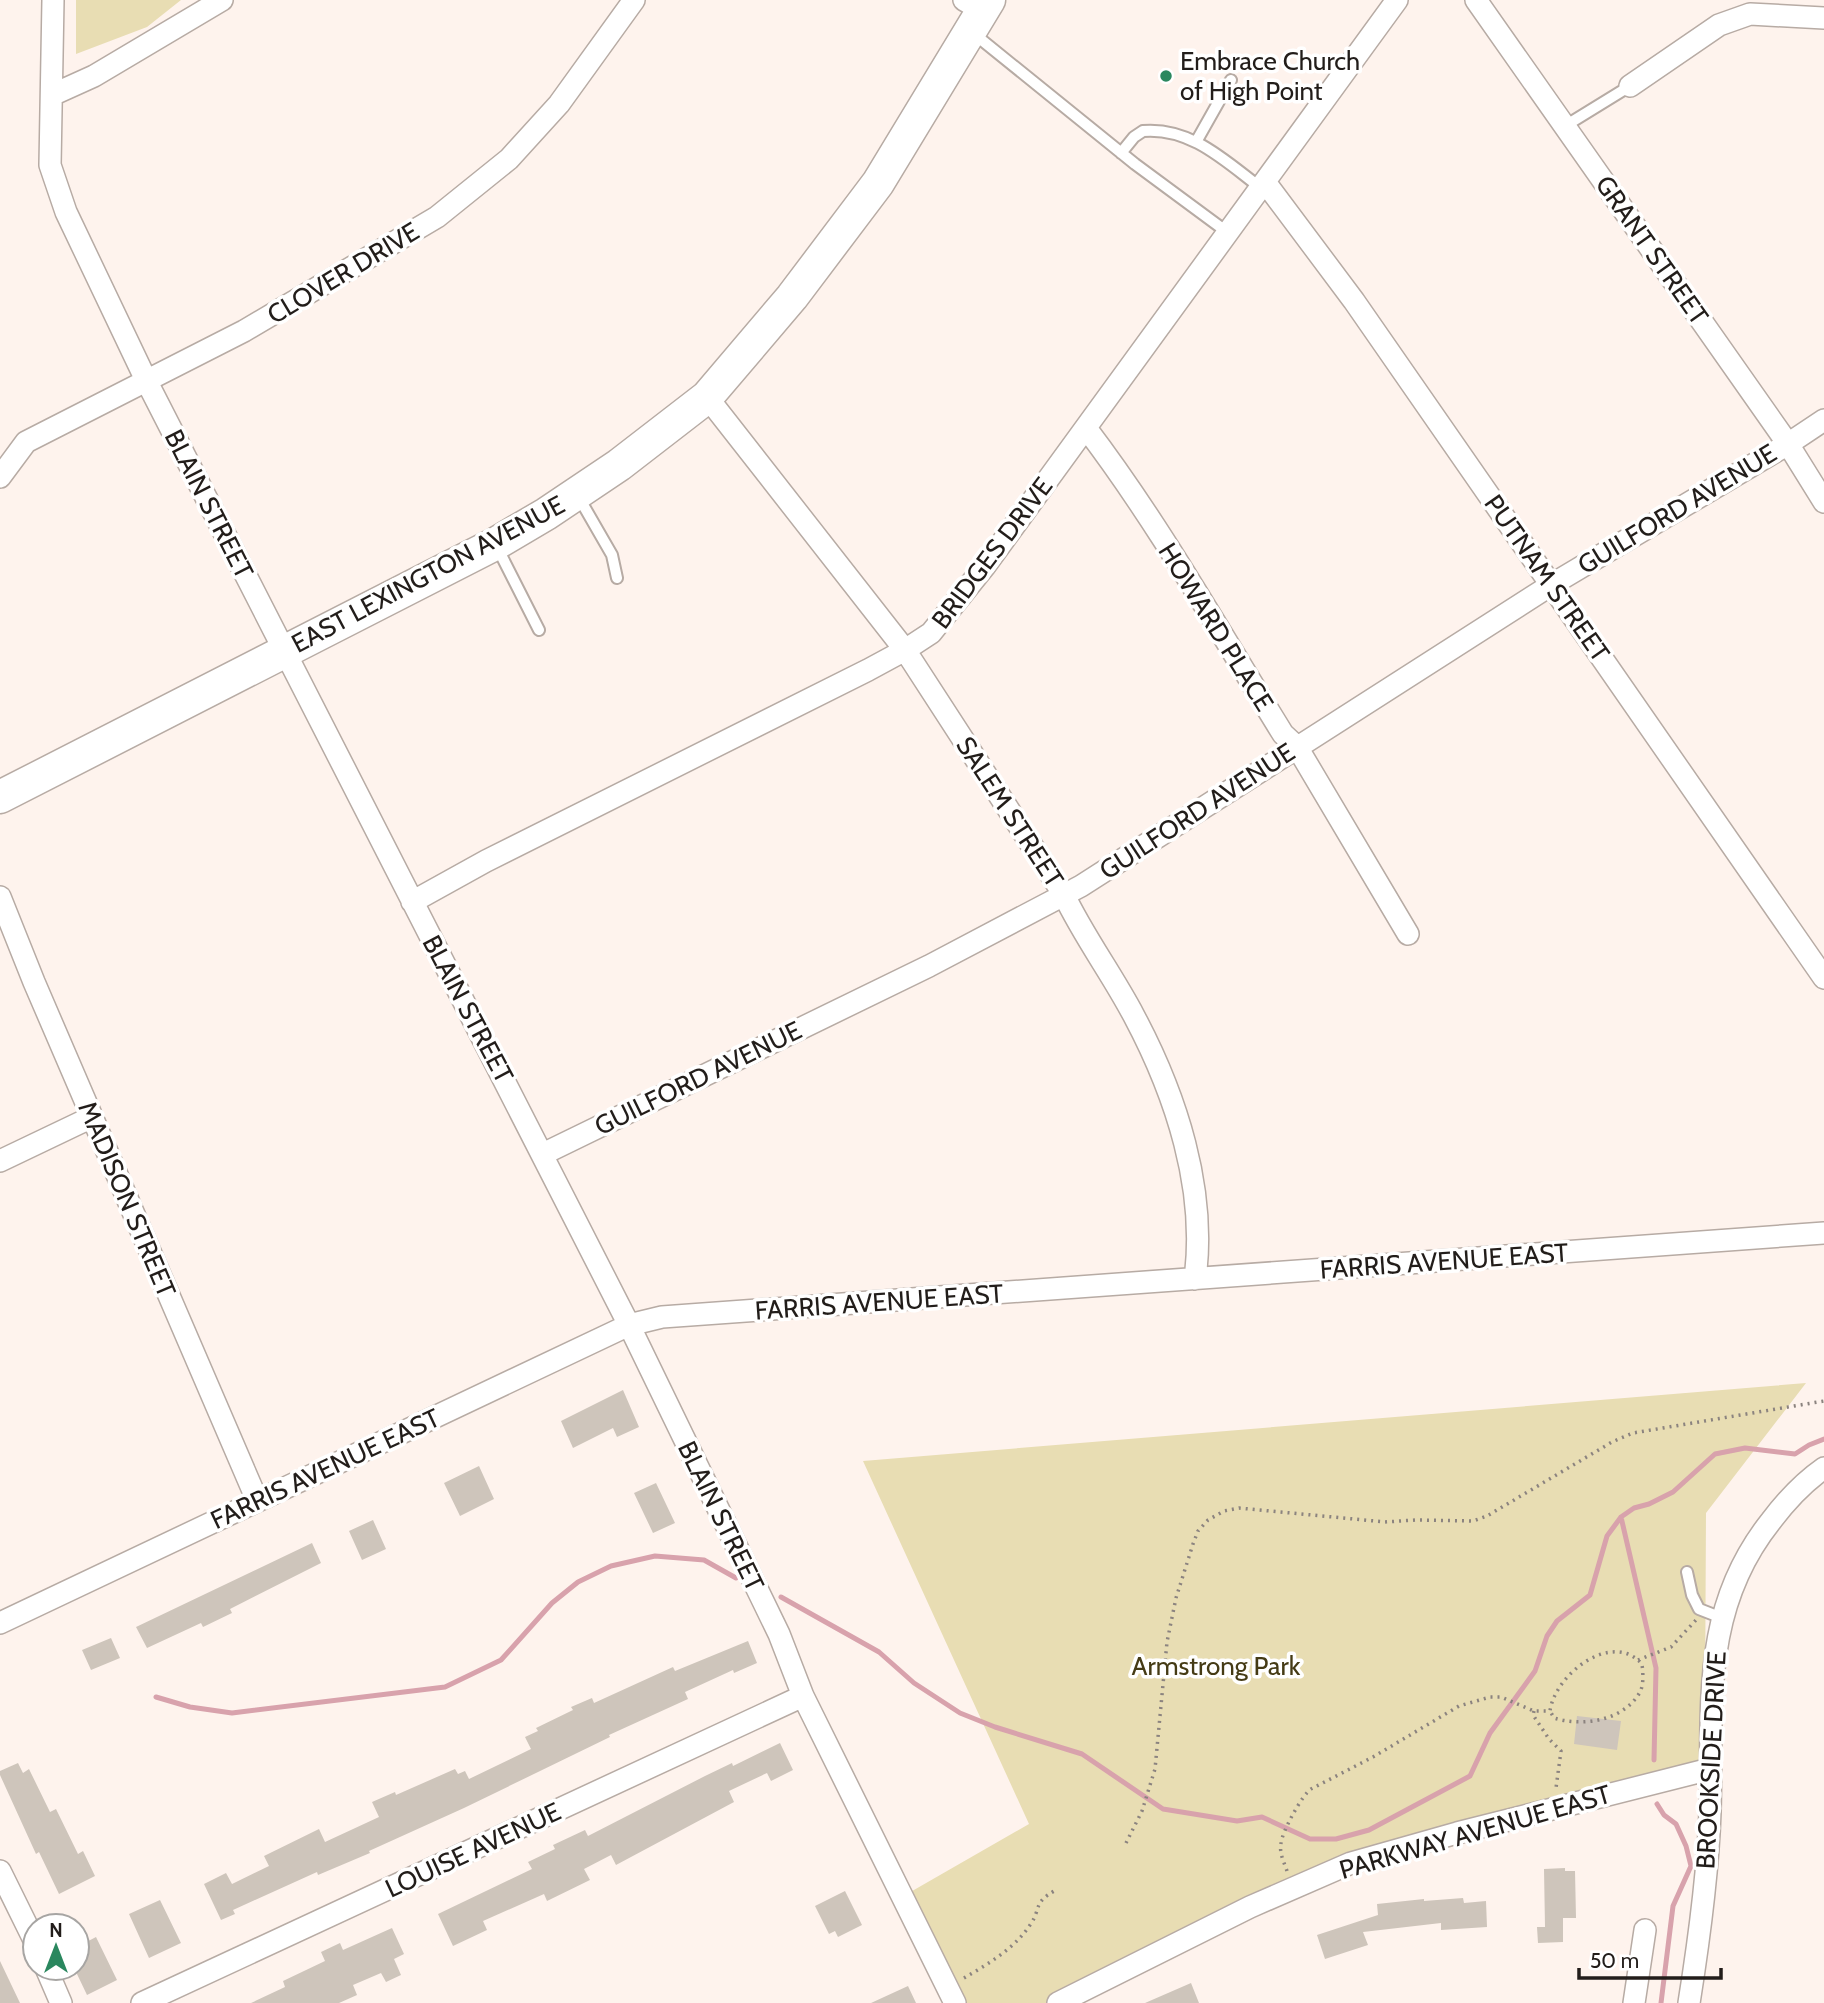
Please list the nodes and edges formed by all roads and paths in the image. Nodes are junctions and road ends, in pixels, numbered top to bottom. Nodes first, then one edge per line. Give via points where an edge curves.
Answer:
1 (53, 0) edge
2 (222, 0) edge
3 (634, 0) edge
4 (1396, 0) edge
5 (1476, 0) edge
6 (976, 10) edge
7 (1824, 18) edge
8 (1231, 80) dead end
9 (1630, 86) joint
10 (52, 95) junction
11 (1565, 126) junction
12 (1196, 142) junction
13 (1121, 153) junction
14 (1263, 185) junction
15 (1227, 232) junction
16 (145, 380) junction
17 (708, 397) junction
18 (1824, 419) edge
19 (1086, 428) junction
20 (1788, 444) junction
21 (0, 477) edge
22 (577, 493) junction
23 (1824, 502) edge
24 (495, 544) junction
25 (617, 578) dead end
26 (1551, 585) junction
27 (539, 630) dead end
28 (905, 650) junction
29 (285, 651) junction
30 (1297, 747) junction
31 (0, 797) edge
32 (1064, 895) junction
33 (0, 897) edge
34 (412, 902) junction
35 (1408, 934) dead end
36 (1824, 978) edge
37 (92, 1117) junction
38 (543, 1154) junction
39 (0, 1161) edge
40 (1824, 1233) edge
41 (1195, 1279) junction
42 (629, 1325) junction
43 (1824, 1402) edge
44 (1824, 1468) edge
45 (257, 1500) junction
46 (1687, 1572) dead end
47 (1699, 1609) junction
48 (1722, 1618) junction
49 (0, 1623) edge
50 (1640, 1659) junction
51 (803, 1696) junction
52 (1534, 1711) junction
53 (1550, 1711) junction
54 (1710, 1769) junction
55 (1554, 1808) junction
56 (1126, 1843) dead end
57 (0, 1871) edge
58 (1293, 1888) junction
59 (1056, 1890) dead end
60 (21, 1914) edge
61 (1645, 1930) dead end
62 (52, 1982) edge
63 (952, 1995) edge
64 (61, 2003) edge
65 (142, 2003) edge
66 (1058, 2003) edge
67 (1634, 2003) edge
68 (1689, 2003) edge

1 - 10 street, BLAIN STREET
2 - 10 street via 94,76
3 - 16 street, CLOVER DRIVE via 559,104 509,159 437,217 244,331
4 - 14 street, BRIDGES DRIVE
5 - 11 street, GRANT STREET
6 - 13 lane
6 - 17 main road, EAST LEXINGTON AVENUE via 878,183 792,297
7 - 9 street via 1750,14 1718,25
8 - 12 lane
9 - 11 lane
10 - 16 street, BLAIN STREET via 50,165 66,212
11 - 20 street, GRANT STREET
12 - 13 lane via 1181,135 1143,131
12 - 14 lane
13 - 15 lane
14 - 15 street, BRIDGES DRIVE
14 - 26 street, PUTNAM STREET via 1354,301
15 - 19 street, BRIDGES DRIVE
16 - 21 street, CLOVER DRIVE via 26,442
16 - 29 street, BLAIN STREET
17 - 22 main road, EAST LEXINGTON AVENUE
17 - 28 street, SALEM STREET
18 - 20 street, GUILFORD AVENUE
19 - 28 street, BRIDGES DRIVE via 932,633
19 - 30 street, HOWARD PLACE via 1283,734
20 - 23 street, GRANT STREET
20 - 26 street, GUILFORD AVENUE
22 - 24 main road, EAST LEXINGTON AVENUE
22 - 25 lane via 612,555
24 - 27 lane
24 - 29 main road, EAST LEXINGTON AVENUE
26 - 30 street, GUILFORD AVENUE
26 - 36 street, PUTNAM STREET
28 - 32 street, SALEM STREET
28 - 34 street, BRIDGES DRIVE
29 - 31 main road, EAST LEXINGTON AVENUE
29 - 34 street, BLAIN STREET
30 - 32 street, GUILFORD AVENUE
30 - 35 street, HOWARD PLACE
32 - 38 street, GUILFORD AVENUE
32 - 41 street, SALEM STREET via 1134,1015 1170,1093 1194,1188
33 - 37 street, MADISON STREET
34 - 38 street, BLAIN STREET
37 - 39 street
37 - 45 street, MADISON STREET
38 - 42 street, BLAIN STREET
40 - 41 street, FARRIS AVENUE EAST
41 - 42 street, FARRIS AVENUE EAST via 662,1317
42 - 45 street, FARRIS AVENUE EAST
42 - 51 street, BLAIN STREET via 779,1634
43 - 56 path via 1633,1433 1473,1521 1385,1522 1239,1508 1208,1520 1198,1531 1176,1598 1167,1642 1155,1769
44 - 48 street, BROOKSIDE DRIVE via 1782,1506 1754,1541 1730,1589
45 - 49 street, FARRIS AVENUE EAST
46 - 47 lane
47 - 48 lane
47 - 50 path via 1695,1622 1671,1647
48 - 54 street, BROOKSIDE DRIVE via 1711,1694
50 - 53 path via 1623,1651 1584,1661 1564,1678
50 - 53 path via 1641,1691 1612,1716 1571,1723 1554,1718
51 - 63 street, BLAIN STREET
51 - 65 street, LOUISE AVENUE
52 - 53 path
52 - 55 path via 1549,1740 1561,1751
52 - 58 path via 1501,1697 1459,1706 1307,1791 1281,1841
54 - 55 street, PARKWAY AVENUE EAST
54 - 68 street, BROOKSIDE DRIVE via 1704,1896
55 - 58 street, PARKWAY AVENUE EAST via 1351,1863
57 - 60 street
58 - 66 street, PARKWAY AVENUE EAST
59 - 63 path via 1043,1897 1031,1924 1013,1944
61 - 67 street
62 - 64 street

